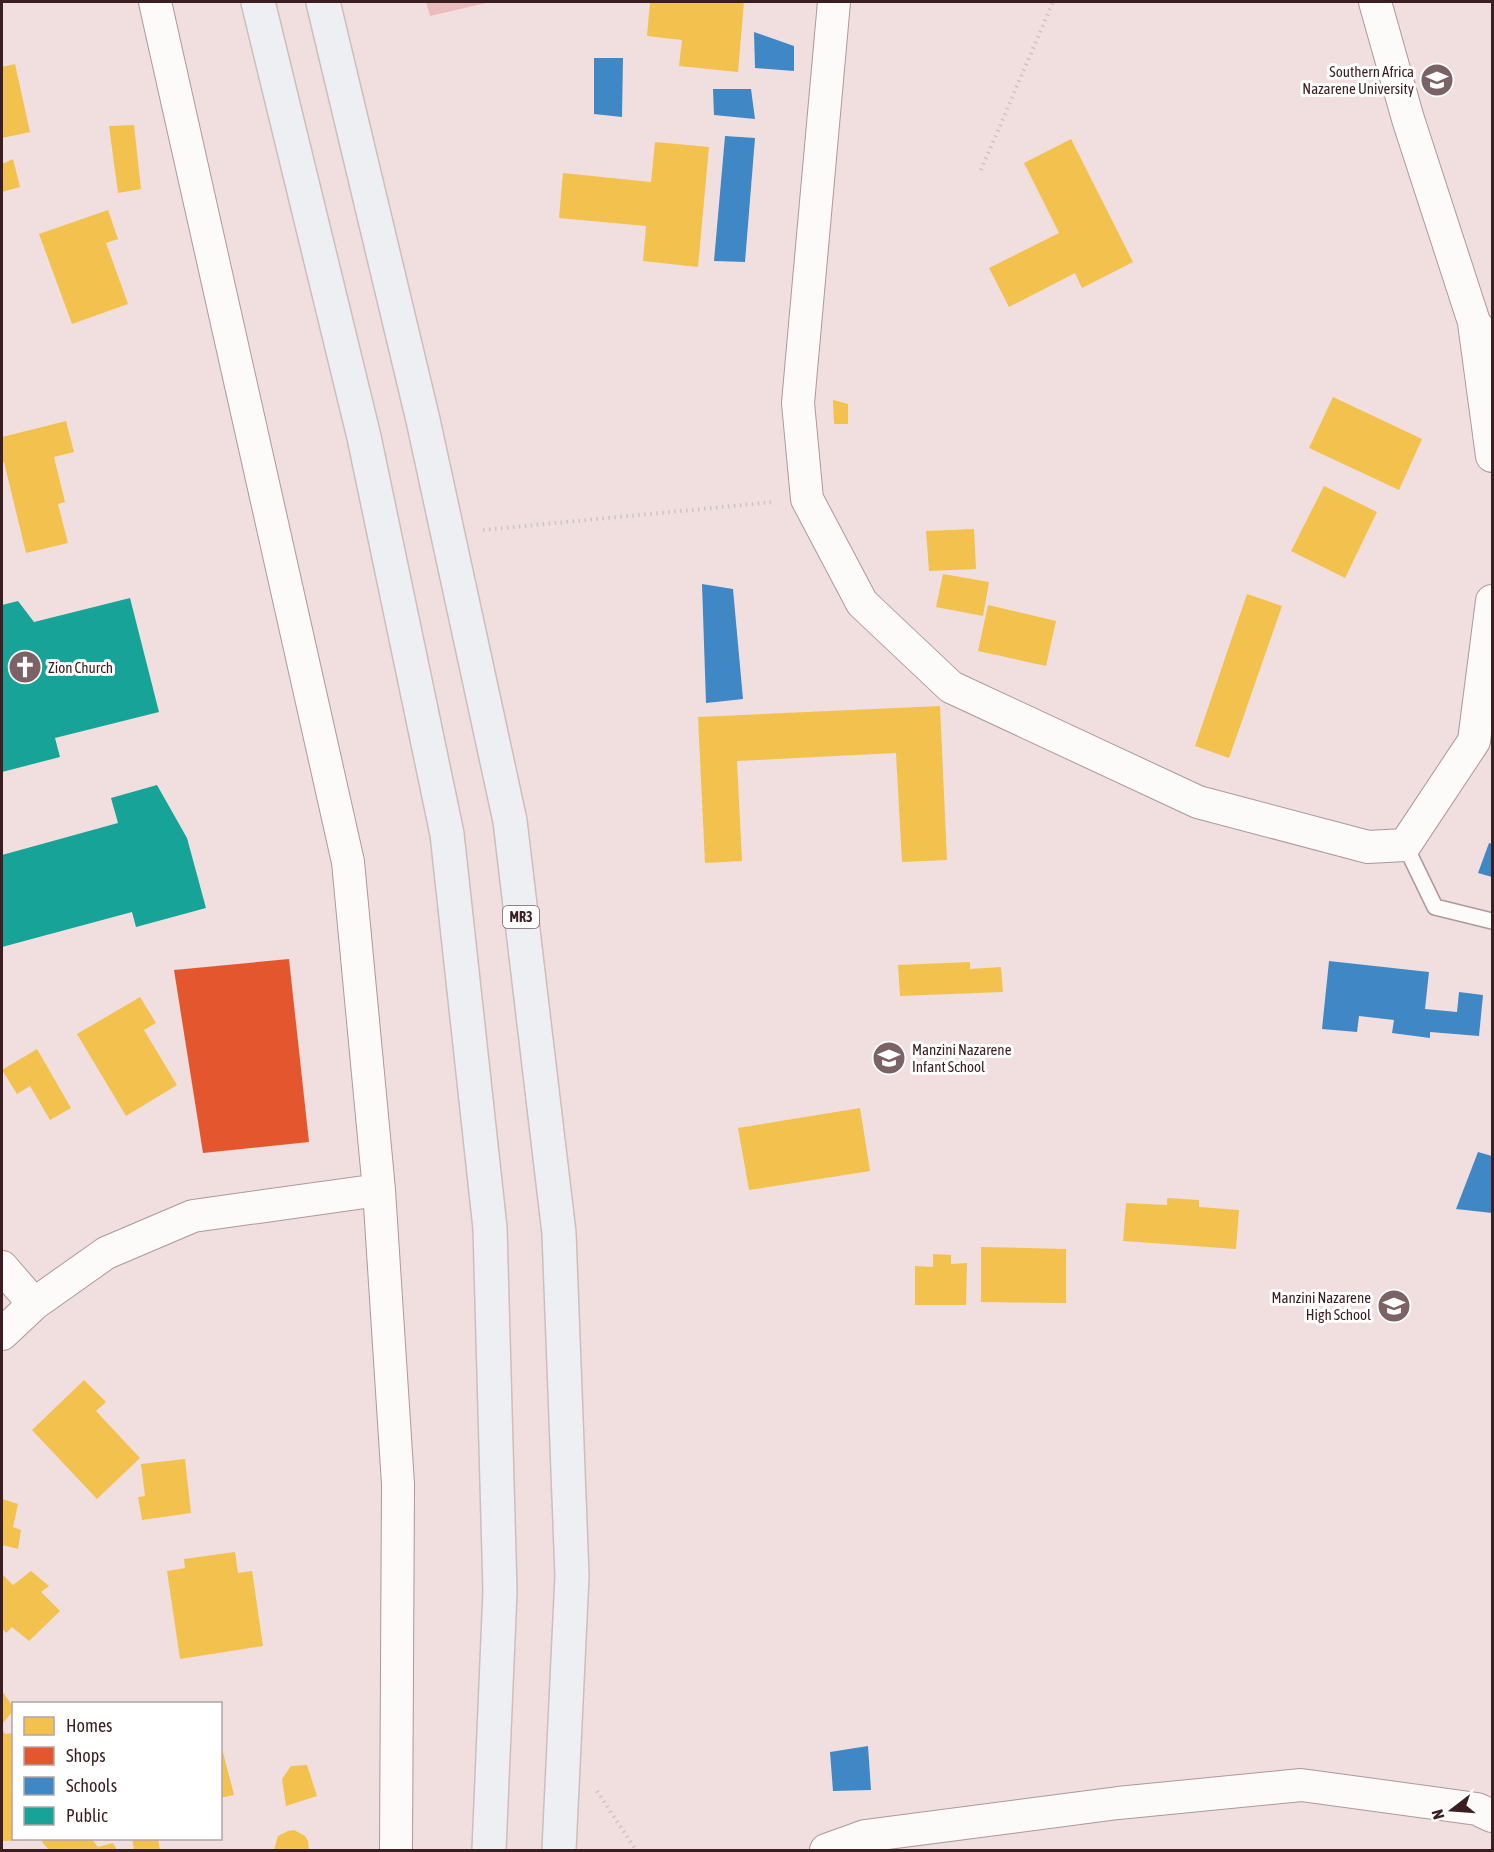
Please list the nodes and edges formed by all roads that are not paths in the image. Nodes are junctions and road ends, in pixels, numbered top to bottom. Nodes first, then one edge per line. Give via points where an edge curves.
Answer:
1 (155, 2) edge
2 (258, 2) edge
3 (323, 2) edge
4 (834, 2) edge
5 (1375, 2) edge
6 (1474, 322) junction
7 (1492, 348) edge
8 (1492, 456) edge
9 (1492, 601) edge
10 (1405, 845) junction
11 (1492, 921) edge
12 (379, 1190) junction
13 (2, 1267) edge
14 (34, 1304) junction
15 (2, 1334) edge
16 (1492, 1815) edge
17 (396, 1851) edge
18 (489, 1851) edge
19 (559, 1851) edge
20 (826, 1851) edge

1 - 12 street via 348,862
2 - 18 highway via 364,437 447,834 490,1228 500,1590
3 - 19 highway, MR3 via 423,420 510,821 559,1233 572,1576
4 - 10 street via 798,403 807,499 862,603 951,687 1198,802 1368,847
5 - 6 street via 1407,119
6 - 7 street
6 - 8 street
9 - 10 street via 1474,741
10 - 11 lane via 1435,907
12 - 14 street via 194,1216 106,1253
12 - 17 street via 398,1484
13 - 14 street
14 - 15 street
16 - 20 street via 1477,1809 1301,1785 1118,1803 865,1836

